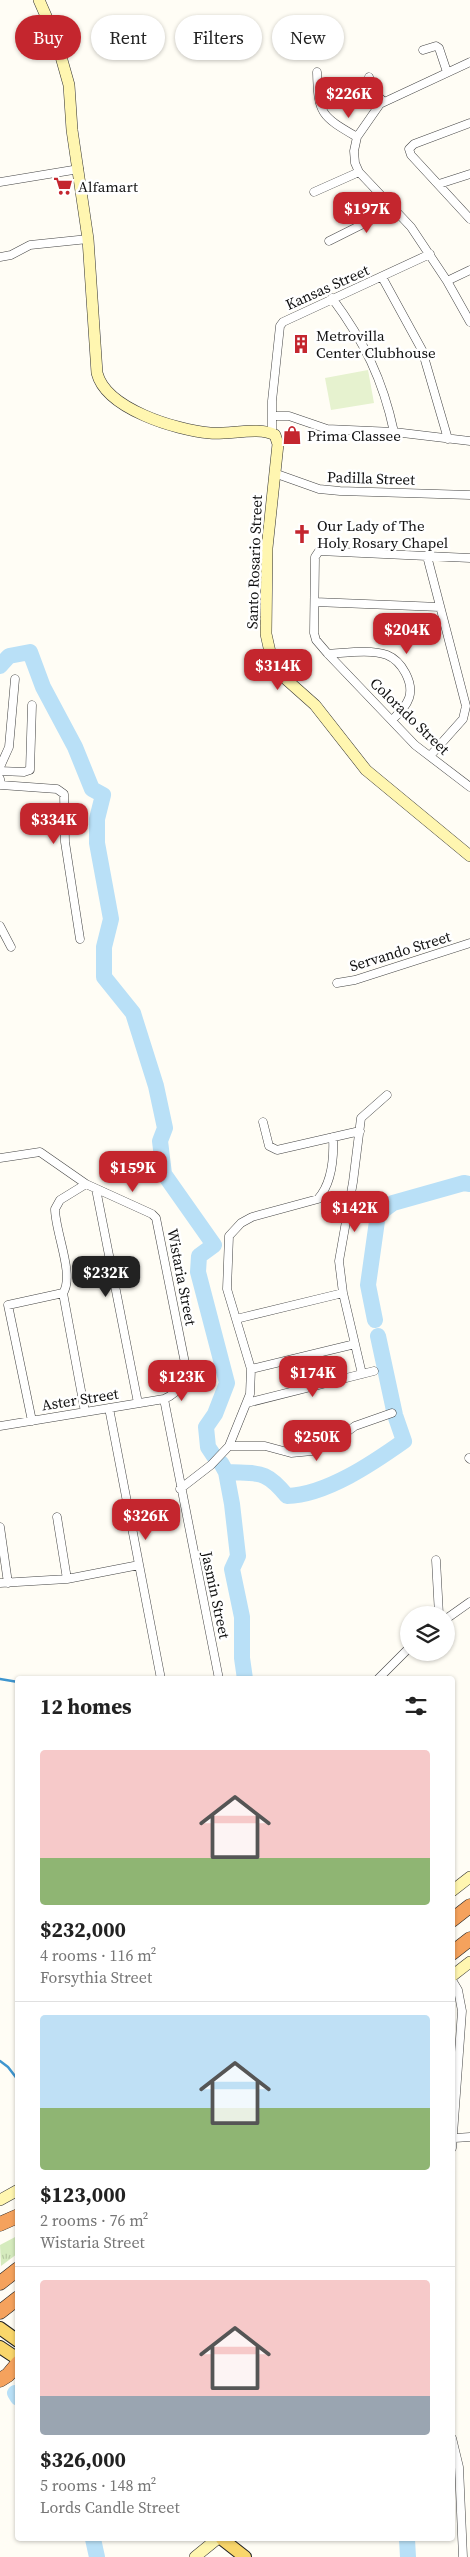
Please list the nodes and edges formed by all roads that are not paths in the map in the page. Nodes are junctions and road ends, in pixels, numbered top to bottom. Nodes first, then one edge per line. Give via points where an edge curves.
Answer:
1 (39, 0) edge
2 (423, 50) dead end
3 (470, 62) edge
4 (317, 72) dead end
5 (447, 72) junction
6 (369, 77) dead end
7 (383, 101) junction
8 (470, 123) edge
9 (357, 137) junction
10 (78, 169) junction
11 (359, 172) junction
12 (470, 174) edge
13 (0, 182) edge
14 (439, 184) junction
15 (314, 192) dead end
16 (395, 208) junction
17 (470, 219) edge
18 (88, 239) junction
19 (329, 240) dead end
20 (430, 254) junction
21 (0, 257) edge
22 (470, 270) edge
23 (382, 277) junction
24 (447, 282) junction
25 (332, 298) junction
26 (470, 322) edge
27 (273, 416) junction
28 (394, 432) junction
29 (272, 433) junction
30 (448, 439) junction
31 (470, 441) edge
32 (274, 474) junction
33 (470, 495) edge
34 (427, 556) junction
35 (470, 558) edge
36 (315, 602) junction
37 (440, 607) junction
38 (328, 654) junction
39 (15, 679) dead end
40 (32, 705) dead end
41 (392, 720) junction
42 (430, 756) junction
43 (0, 767) edge
44 (0, 771) edge
45 (0, 779) edge
46 (470, 787) edge
47 (470, 856) edge
48 (0, 926) edge
49 (80, 939) dead end
50 (470, 943) edge
51 (11, 948) dead end
52 (337, 983) dead end
53 (387, 1095) dead end
54 (263, 1122) dead end
55 (360, 1131) junction
56 (333, 1137) junction
57 (0, 1158) edge
58 (86, 1184) junction
59 (96, 1189) junction
60 (62, 1293) junction
61 (343, 1293) junction
62 (236, 1319) junction
63 (355, 1344) junction
64 (251, 1369) junction
65 (374, 1371) dead end
66 (362, 1374) junction
67 (164, 1399) junction
68 (138, 1403) junction
69 (248, 1403) junction
70 (109, 1408) junction
71 (85, 1412) junction
72 (392, 1413) dead end
73 (32, 1421) junction
74 (0, 1426) edge
75 (229, 1446) junction
76 (180, 1489) junction
77 (57, 1517) dead end
78 (0, 1527) edge
79 (436, 1560) dead end
80 (139, 1565) junction
81 (68, 1579) junction
82 (4, 1583) edge
83 (470, 1602) edge
84 (439, 1606) edge
85 (455, 1613) edge
86 (400, 1657) edge
87 (160, 1676) edge
88 (218, 1676) edge
89 (381, 1676) edge
90 (470, 1877) edge
91 (455, 1889) edge
92 (470, 1906) edge
93 (455, 1918) edge
94 (470, 1939) edge
95 (455, 1951) edge
96 (470, 1962) edge
97 (455, 1975) edge
98 (455, 1984) edge
99 (470, 2137) edge
100 (455, 2138) joint
101 (15, 2192) edge
102 (0, 2200) edge
103 (15, 2217) edge
104 (0, 2224) edge
105 (15, 2271) edge
106 (0, 2283) edge
107 (15, 2300) edge
108 (0, 2312) edge
109 (1, 2328) edge
110 (15, 2339) edge
111 (0, 2347) edge
112 (15, 2359) edge
113 (15, 2365) edge
114 (0, 2380) edge
115 (455, 2450) edge
116 (215, 2541) edge
117 (225, 2541) edge
118 (195, 2557) edge
119 (245, 2557) edge
120 (463, 2557) edge

1 - 10 street via 56,39 69,85
2 - 5 street via 436,46
3 - 5 street
4 - 9 street via 317,94 324,115
5 - 7 street
6 - 7 street
7 - 9 street
8 - 14 street via 414,144 409,149
9 - 11 street via 354,157
10 - 13 street
10 - 18 street
11 - 15 street
11 - 16 street
12 - 14 street
14 - 17 street
16 - 19 street
16 - 20 street via 412,226
18 - 21 street via 30,245
18 - 29 street via 97,372 101,386 141,414 177,428 209,433
20 - 23 street, Kansas Street
20 - 24 street
22 - 24 street
23 - 25 street, Kansas Street
23 - 30 street via 422,350
24 - 26 street
25 - 27 street, Kansas Street via 280,326
25 - 28 street via 353,325 374,364
27 - 28 street via 289,416 326,429
27 - 29 street, Kansas Street
28 - 30 street
29 - 32 street, Santo Rosario Street via 278,444
30 - 31 street
32 - 33 street, Padilla Street via 319,489
32 - 47 street, Santo Rosario Street via 268,523 266,592 267,647 272,662 279,673 315,705 366,770
34 - 35 street, Colorado Street
34 - 36 street, Colorado Street via 320,551 315,557
34 - 37 street
36 - 37 street
36 - 38 street, Colorado Street via 314,633
37 - 42 street via 465,712 463,719
38 - 41 street, Colorado Street
38 - 41 street via 372,653 387,655 398,662 405,672 410,696
39 - 43 street via 9,747
40 - 44 street via 30,770
41 - 42 street, Colorado Street
42 - 46 street, Colorado Street
45 - 49 street via 1,785 57,789 64,794 65,842
48 - 51 street
50 - 52 street, Servando Street
53 - 55 street via 364,1114
54 - 56 street via 268,1146 277,1150
55 - 56 street
55 - 61 street via 339,1262
56 - 62 street via 332,1166 318,1199 252,1218 241,1223 229,1236 227,1289
57 - 58 street via 40,1152
58 - 59 street
58 - 60 street via 60,1200 55,1209 67,1274 66,1288
59 - 67 street, Wistaria Street via 156,1218 185,1363 179,1390
59 - 68 street
60 - 71 street
60 - 73 street via 8,1306
61 - 62 street
61 - 63 street
62 - 64 street
63 - 64 street
63 - 66 street
64 - 69 street
65 - 66 street
66 - 69 street
67 - 68 street, Aster Street
67 - 76 street, Jasmin Street
68 - 70 street, Aster Street
69 - 75 street
70 - 71 street, Aster Street
70 - 80 street
71 - 73 street, Aster Street
72 - 75 street via 355,1426 332,1443 312,1451 291,1453 266,1446
73 - 74 street, Aster Street
75 - 76 street
76 - 88 street, Jasmin Street
77 - 81 street
78 - 82 street
79 - 84 street
80 - 81 street
80 - 87 street
81 - 82 street
83 - 85 street
86 - 89 street
90 - 91 street
92 - 93 highway
94 - 95 highway
96 - 97 street
98 - 100 street via 462,2011
99 - 100 street
101 - 102 street
103 - 104 highway
105 - 106 highway
107 - 108 highway
109 - 110 main road
111 - 112 main road
113 - 114 highway
115 - 120 street via 459,2467
116 - 118 street
117 - 119 main road

